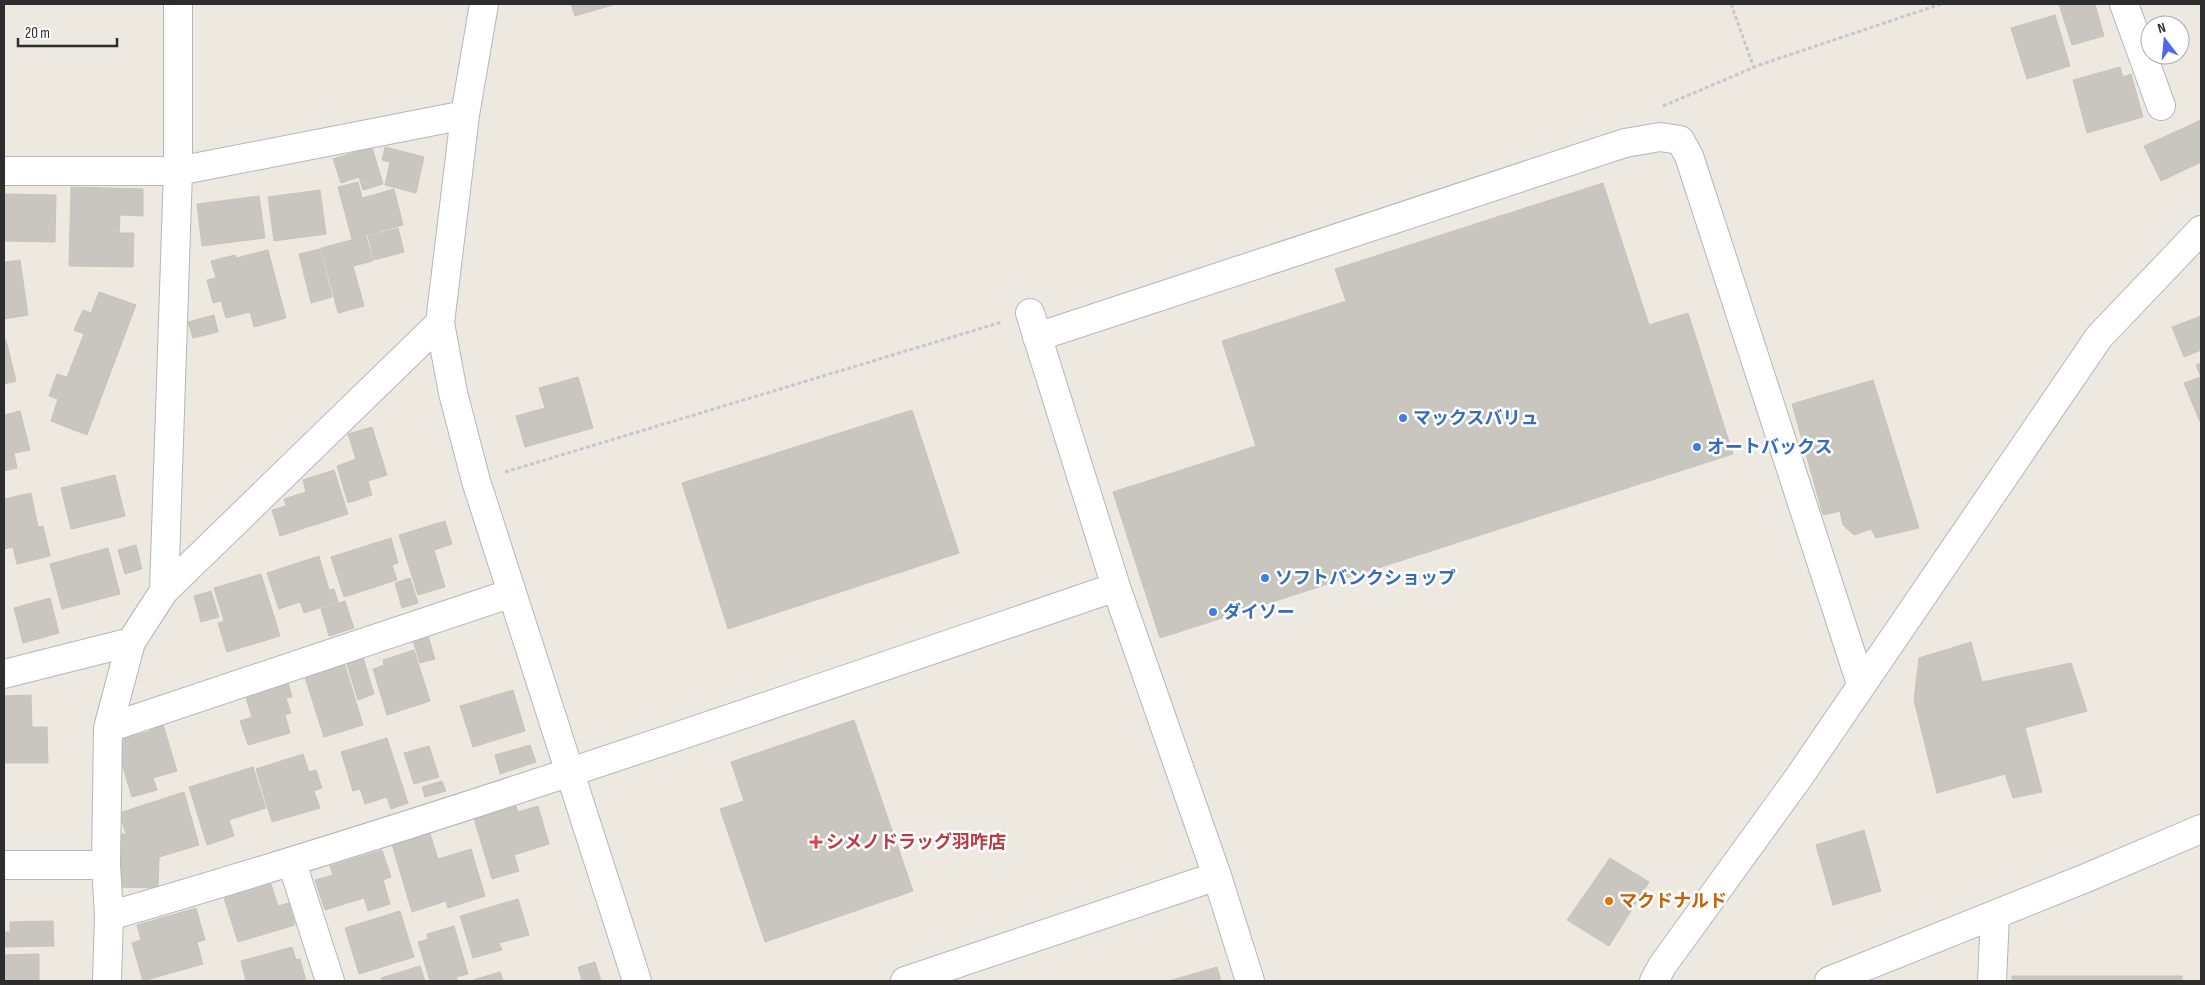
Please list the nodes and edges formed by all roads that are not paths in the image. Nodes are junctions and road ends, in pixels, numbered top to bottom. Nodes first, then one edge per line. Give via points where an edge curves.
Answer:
1 (178, 4) edge
2 (484, 4) edge
3 (2124, 4) edge
4 (2161, 106) dead end
5 (465, 115) junction
6 (4, 171) edge
7 (178, 171) junction
8 (2201, 230) edge
9 (440, 323) junction
10 (1116, 587) junction
11 (164, 591) junction
12 (512, 593) junction
13 (131, 642) junction
14 (4, 674) edge
15 (1861, 684) junction
16 (108, 728) junction
17 (571, 773) junction
18 (2201, 828) edge
19 (292, 863) junction
20 (4, 865) edge
21 (106, 865) junction
22 (1216, 876) junction
23 (1996, 914) junction
24 (109, 916) junction
25 (107, 981) edge
26 (330, 981) edge
27 (636, 981) edge
28 (905, 981) edge
29 (1250, 981) edge
30 (1654, 981) edge
31 (1829, 981) edge
32 (1992, 981) edge

1 - 7 street
2 - 5 street
3 - 4 street
5 - 7 street
5 - 9 street
6 - 7 street
7 - 11 street
8 - 15 street via 2099,337
9 - 11 street
9 - 12 street via 453,394 476,481
10 - 15 street via 1033,325 1625,143 1660,137 1680,140 1692,165
10 - 17 street
10 - 22 street
11 - 13 street
12 - 16 street
12 - 17 street
13 - 14 street
13 - 16 street
15 - 30 street
16 - 21 street
17 - 19 street
17 - 27 street
18 - 23 street
19 - 24 street
19 - 26 street
20 - 21 street
21 - 24 street
22 - 28 street
22 - 29 street
23 - 31 street
23 - 32 street
24 - 25 street

